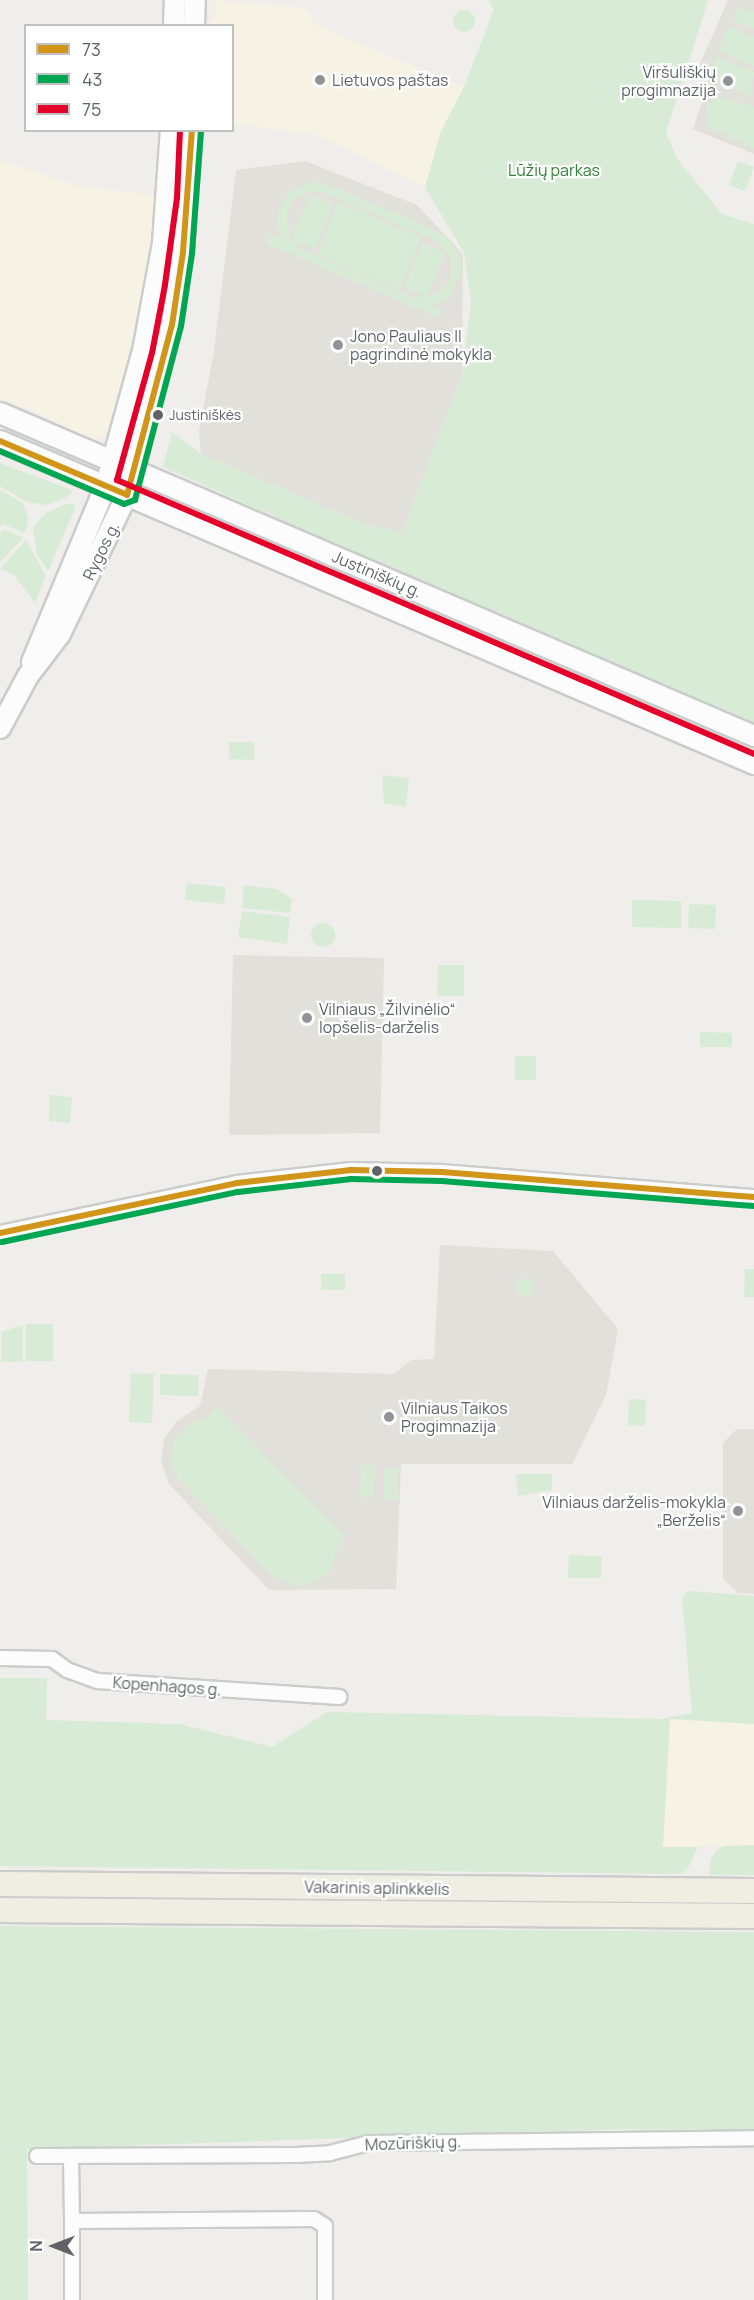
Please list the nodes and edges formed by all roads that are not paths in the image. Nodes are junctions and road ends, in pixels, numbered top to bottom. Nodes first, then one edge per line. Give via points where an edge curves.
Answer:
1 (175, 0) edge
2 (195, 0) edge
3 (174, 24) edge
4 (194, 24) edge
5 (171, 132) edge
6 (192, 132) edge
7 (0, 413) edge
8 (0, 441) edge
9 (113, 462) junction
10 (135, 470) junction
11 (106, 485) junction
12 (127, 495) junction
13 (28, 676) junction
14 (0, 728) edge
15 (754, 736) edge
16 (754, 764) edge
17 (754, 1197) edge
18 (0, 1233) edge
19 (0, 1658) edge
20 (339, 1697) dead end
21 (0, 1884) edge
22 (754, 1891) edge
23 (0, 1910) edge
24 (754, 1916) edge
25 (754, 2138) edge
26 (37, 2156) dead end
27 (71, 2156) junction
28 (72, 2221) junction
29 (72, 2300) edge
30 (325, 2300) edge

1 - 3 main road
2 - 4 main road
5 - 9 main road, Rygos g. via 168,196 156,283 143,351
6 - 10 main road, Rygos g. via 183,252 172,325
7 - 9 main road, Justiniškių g.
8 - 11 main road, Justiniškių g.
9 - 10 main road, Justiniškių g.
9 - 11 main road, Rygos g.
10 - 12 main road, Rygos g.
10 - 15 main road, Justiniškių g.
11 - 12 main road, Justiniškių g.
11 - 13 main road, Rygos g.
12 - 13 main road, Rygos g. via 60,634
12 - 16 main road, Justiniškių g.
13 - 14 main road, Rygos g.
17 - 18 street via 442,1172 351,1170 237,1184
19 - 20 street, Kopenhagos g. via 52,1659 67,1670 98,1681
21 - 22 highway, Vakarinis aplinkkelis
23 - 24 highway, Vakarinis aplinkkelis
25 - 27 street, Mozūriškių g. via 403,2142 369,2143 330,2153 296,2155
26 - 27 street, Mozūriškių g.
27 - 28 street
28 - 29 street
28 - 30 street via 314,2219 325,2226

